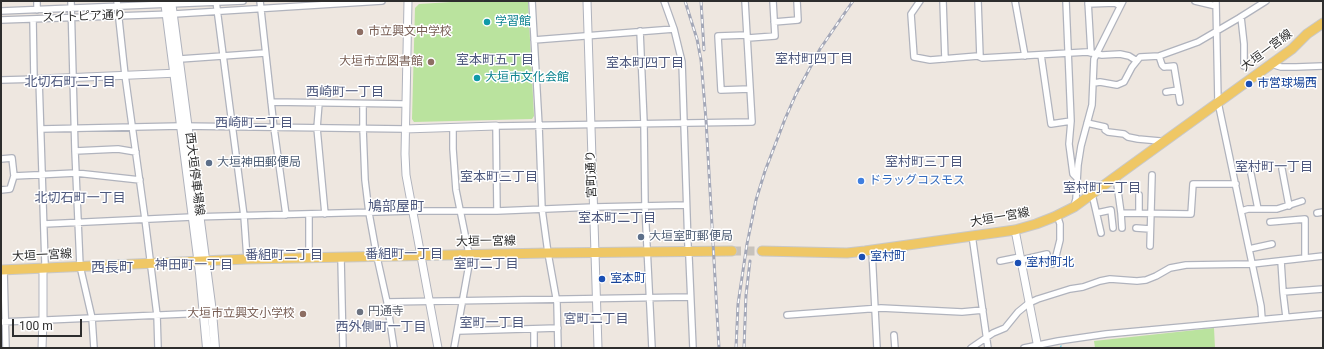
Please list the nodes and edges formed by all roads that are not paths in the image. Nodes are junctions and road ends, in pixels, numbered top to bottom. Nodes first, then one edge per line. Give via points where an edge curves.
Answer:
1 (37, 1) edge
2 (71, 1) edge
3 (243, 1) edge
4 (260, 1) edge
5 (382, 1) edge
6 (408, 1) edge
7 (532, 1) edge
8 (587, 1) edge
9 (664, 1) edge
10 (745, 1) edge
11 (773, 1) edge
12 (797, 1) edge
13 (920, 1) edge
14 (943, 1) edge
15 (978, 1) edge
16 (1015, 1) edge
17 (1066, 1) edge
18 (1195, 1) edge
19 (1266, 1) edge
20 (216, 2) edge
21 (168, 3) edge
22 (1088, 3) edge
23 (1121, 3) edge
24 (117, 4) edge
25 (1216, 4) edge
26 (261, 8) junction
27 (71, 9) junction
28 (37, 10) junction
29 (1, 11) edge
30 (217, 11) junction
31 (171, 14) junction
32 (119, 16) junction
33 (71, 17) junction
34 (1241, 17) junction
35 (34, 19) junction
36 (1, 20) edge
37 (774, 22) junction
38 (1323, 23) edge
39 (674, 29) junction
40 (640, 31) junction
41 (1218, 31) junction
42 (587, 36) junction
43 (748, 36) junction
44 (534, 40) junction
45 (265, 53) junction
46 (1069, 53) junction
47 (1094, 53) junction
48 (222, 55) junction
49 (1041, 55) junction
50 (1025, 56) junction
51 (1159, 56) junction
52 (980, 57) junction
53 (180, 59) junction
54 (945, 59) junction
55 (1137, 61) junction
56 (1271, 64) junction
57 (1244, 66) dead end
58 (1323, 66) edge
59 (178, 73) junction
60 (125, 75) junction
61 (73, 77) junction
62 (37, 79) junction
63 (1, 80) edge
64 (1094, 83) junction
65 (750, 89) junction
66 (1178, 90) junction
67 (1166, 92) dead end
68 (271, 102) junction
69 (318, 102) junction
70 (1180, 102) dead end
71 (1218, 102) junction
72 (363, 104) junction
73 (405, 104) junction
74 (1071, 121) junction
75 (644, 123) junction
76 (684, 123) junction
77 (1087, 123) junction
78 (590, 125) junction
79 (184, 126) junction
80 (496, 126) junction
81 (539, 126) junction
82 (232, 127) junction
83 (453, 127) junction
84 (133, 128) junction
85 (274, 128) junction
86 (317, 128) junction
87 (363, 128) junction
88 (41, 129) junction
89 (74, 129) junction
90 (405, 129) junction
91 (1160, 141) dead end
92 (75, 151) junction
93 (136, 152) junction
94 (1, 159) edge
95 (1282, 169) dead end
96 (76, 173) junction
97 (1251, 174) dead end
98 (1152, 175) dead end
99 (14, 176) junction
100 (42, 176) junction
101 (1116, 177) junction
102 (1077, 178) junction
103 (140, 180) junction
104 (1236, 184) junction
105 (1, 190) edge
106 (1092, 194) junction
107 (1139, 195) dead end
108 (1302, 200) dead end
109 (686, 205) junction
110 (645, 206) junction
111 (1289, 206) junction
112 (594, 207) junction
113 (1074, 207) junction
114 (542, 209) junction
115 (1258, 209) junction
116 (460, 210) junction
117 (413, 211) junction
118 (497, 211) junction
119 (1241, 211) junction
120 (1323, 212) edge
121 (370, 213) junction
122 (1096, 213) junction
123 (1121, 213) junction
124 (1140, 213) junction
125 (1317, 213) dead end
126 (309, 214) junction
127 (325, 214) junction
128 (1151, 214) junction
129 (286, 215) junction
130 (1057, 215) junction
131 (244, 216) junction
132 (196, 217) junction
133 (145, 219) junction
134 (78, 222) junction
135 (1270, 222) dead end
136 (44, 224) junction
137 (1113, 228) dead end
138 (1122, 228) dead end
139 (1136, 228) dead end
140 (1150, 228) junction
141 (1015, 230) junction
142 (1101, 233) dead end
143 (972, 235) junction
144 (1272, 244) dead end
145 (688, 246) dead end
146 (1150, 246) dead end
147 (1249, 249) junction
148 (872, 250) junction
149 (648, 251) junction
150 (762, 251) tunnel mouth
151 (732, 252) tunnel mouth
152 (548, 253) junction
153 (595, 253) junction
154 (1046, 254) dead end
155 (421, 255) junction
156 (468, 255) junction
157 (1323, 256) edge
158 (377, 257) junction
159 (689, 257) dead end
160 (309, 258) junction
161 (341, 258) junction
162 (1305, 258) junction
163 (247, 259) junction
164 (1021, 259) junction
165 (202, 261) junction
166 (1000, 261) dead end
167 (1281, 261) junction
168 (150, 264) junction
169 (1052, 264) dead end
170 (1252, 264) junction
171 (80, 266) junction
172 (43, 268) junction
173 (2, 270) edge
174 (1323, 289) edge
175 (1283, 292) junction
176 (650, 297) junction
177 (690, 297) junction
178 (596, 298) junction
179 (556, 299) junction
180 (463, 301) junction
181 (386, 302) junction
182 (430, 302) junction
183 (1029, 303) junction
184 (875, 309) junction
185 (983, 310) junction
186 (208, 312) junction
187 (1323, 314) edge
188 (157, 315) junction
189 (787, 315) dead end
190 (1286, 317) junction
191 (92, 318) junction
192 (1262, 319) junction
193 (43, 320) junction
194 (2, 322) edge
195 (558, 328) junction
196 (534, 329) junction
197 (458, 330) junction
198 (894, 335) dead end
199 (986, 338) junction
200 (1038, 347) edge
201 (6, 348) edge
202 (42, 348) edge
203 (94, 348) edge
204 (158, 348) edge
205 (207, 348) edge
206 (214, 348) edge
207 (343, 348) edge
208 (394, 348) edge
209 (438, 348) edge
210 (454, 348) edge
211 (534, 348) edge
212 (558, 348) edge
213 (598, 348) edge
214 (652, 348) edge
215 (693, 348) edge
216 (877, 348) edge
217 (894, 348) edge
218 (971, 348) edge
219 (988, 348) edge
220 (1024, 348) edge

1 - 28 street
2 - 27 street
3 - 20 street, スイトピア通り
4 - 26 street
5 - 26 street, スイトピア通り
6 - 73 street
7 - 44 street
8 - 42 street, 宮町通り
9 - 39 street
10 - 43 street
11 - 37 street
12 - 37 street via 798,20
13 - 54 street via 911,14 914,57
14 - 54 street
15 - 52 street
16 - 50 street
17 - 46 street
18 - 25 street
19 - 34 street
20 - 21 street, スイトピア通り
20 - 30 street
21 - 24 street, スイトピア通り
21 - 31 main road, 西大垣停車場線
22 - 23 street
22 - 47 street
23 - 47 street
24 - 27 street, スイトピア通り
24 - 32 street
25 - 41 street
26 - 30 street, スイトピア通り
26 - 45 street
27 - 28 street, スイトピア通り
27 - 33 street
28 - 29 street, スイトピア通り
30 - 31 street, スイトピア通り
30 - 48 street
31 - 32 street, スイトピア通り
31 - 53 main road, 西大垣停車場線
31 - 59 main road, 西大垣停車場線
32 - 33 street, スイトピア通り
32 - 60 street
33 - 35 street, スイトピア通り
33 - 61 street
34 - 41 street
34 - 57 street
35 - 36 street, スイトピア通り
35 - 62 street
37 - 43 street via 775,36
38 - 56 main road, 大垣一宮線
39 - 40 street
39 - 76 street via 682,62
40 - 42 street
40 - 75 street
41 - 51 street via 1198,42
41 - 71 street
42 - 44 street
42 - 78 street, 宮町通り
43 - 65 street
43 - 65 street via 718,36 721,90
44 - 81 street
45 - 48 street
45 - 68 street
46 - 47 street
46 - 49 street
46 - 74 street
47 - 55 street via 1120,54
47 - 64 street
48 - 53 street
48 - 82 street
49 - 50 street
49 - 74 street via 1051,124
50 - 52 street
51 - 55 street via 1140,57
51 - 66 street via 1164,67 1174,66
52 - 54 street
53 - 59 main road, 西大垣停車場線
55 - 64 street via 1124,82 1117,85
56 - 58 street via 1281,67
56 - 71 main road, 大垣一宮線
59 - 60 street
59 - 79 main road, 西大垣停車場線
60 - 61 street
60 - 84 street
61 - 62 street
61 - 89 street
62 - 63 street
62 - 88 street
64 - 77 street
65 - 76 street via 752,122
66 - 67 street
66 - 70 street
68 - 69 street
68 - 85 street
69 - 72 street
69 - 86 street
71 - 101 main road, 大垣一宮線
71 - 104 street
72 - 73 street
72 - 87 street
73 - 90 street
74 - 102 street via 1069,144 1074,174
75 - 76 street
75 - 78 street
75 - 110 street
76 - 109 street
77 - 91 street via 1105,127 1108,132 1128,137
77 - 102 street
78 - 81 street
78 - 112 street, 宮町通り
79 - 82 street
79 - 84 street
79 - 132 main road, 西大垣停車場線
80 - 81 street
80 - 83 street
80 - 118 street
81 - 114 street
82 - 85 street
82 - 131 street
83 - 90 street
83 - 116 street
84 - 89 street
84 - 93 street
85 - 86 street
85 - 129 street
86 - 87 street
86 - 127 street
87 - 90 street
87 - 121 street via 365,180
88 - 89 street
88 - 100 street
89 - 92 street
90 - 117 street via 406,175
92 - 93 street via 118,149
92 - 96 street
93 - 103 street
94 - 99 street via 12,158
95 - 111 street
96 - 100 street
96 - 103 street
96 - 134 street
97 - 115 street
98 - 128 street
99 - 100 street
99 - 105 street via 10,189
100 - 136 street
101 - 106 main road, 大垣一宮線
101 - 123 street
102 - 113 street
103 - 133 street
104 - 119 street
104 - 128 street via 1193,184 1191,214
106 - 113 main road, 大垣一宮線
106 - 122 street
107 - 124 street
108 - 111 street
109 - 110 street
109 - 145 street
110 - 112 street
110 - 149 street
111 - 115 street
112 - 114 street
112 - 153 street, 宮町通り
113 - 130 main road, 大垣一宮線
114 - 118 street
114 - 152 street
115 - 119 street
116 - 117 street
116 - 118 street
116 - 156 street
117 - 121 street
117 - 155 street
119 - 147 street
120 - 125 street
121 - 127 street
121 - 158 street
122 - 137 street via 1111,210
122 - 142 street
123 - 124 street
123 - 138 street
124 - 128 street
126 - 127 street
126 - 129 street
126 - 160 street
128 - 140 street
129 - 131 street
130 - 141 main road, 大垣一宮線
130 - 169 street via 1060,240
131 - 132 street
131 - 163 street
132 - 133 street
132 - 165 main road, 西大垣停車場線
133 - 134 street
133 - 168 street
134 - 136 street
134 - 171 street
135 - 162 street via 1305,219
136 - 172 street
139 - 140 street
140 - 146 street
141 - 143 main road, 大垣一宮線
141 - 164 street
143 - 148 main road, 大垣一宮線
143 - 185 street
144 - 147 street
147 - 170 street
148 - 150 main road, 大垣一宮線 via 847,254
148 - 184 street
149 - 151 main road, 大垣一宮線
149 - 153 main road, 大垣一宮線
149 - 176 street
152 - 153 main road, 大垣一宮線
152 - 156 main road, 大垣一宮線
152 - 179 street
153 - 178 street, 宮町通り
154 - 164 street
155 - 156 main road, 大垣一宮線
155 - 158 main road, 大垣一宮線
155 - 182 street
156 - 180 street via 470,259
157 - 162 street
158 - 161 main road, 大垣一宮線
158 - 181 street
159 - 177 street
160 - 161 main road, 大垣一宮線
160 - 163 main road, 大垣一宮線
161 - 207 street
162 - 167 street
163 - 165 main road, 大垣一宮線
164 - 166 street
164 - 183 street
165 - 168 main road, 大垣一宮線
165 - 186 main road, 西大垣停車場線
167 - 170 street
167 - 175 street
168 - 171 main road, 大垣一宮線
168 - 188 street
170 - 183 street via 1176,266 1146,280 1110,279
170 - 192 street
171 - 172 main road, 大垣一宮線
171 - 191 street
172 - 173 main road, 大垣一宮線
172 - 193 street
173 - 194 street
174 - 175 street
175 - 190 street
176 - 177 street
176 - 178 street
176 - 214 street
177 - 215 street
178 - 179 street
178 - 213 street, 宮町通り
179 - 180 street
179 - 195 street
180 - 182 street
180 - 197 street
181 - 182 street
181 - 208 street
182 - 209 street
183 - 199 street via 1005,328
183 - 200 street
184 - 185 street via 962,312
184 - 189 street
184 - 216 street
185 - 199 street
186 - 188 street
186 - 205 main road, 西大垣停車場線
186 - 206 main road, 西大垣停車場線
187 - 190 street
188 - 191 street
188 - 204 street
190 - 192 street
191 - 193 street
191 - 203 street
192 - 200 street via 1106,334 1058,341
193 - 194 street
193 - 202 street
194 - 201 street
195 - 196 street
195 - 212 street
196 - 197 street
196 - 211 street
197 - 210 street
198 - 217 street
199 - 218 street
199 - 219 street
200 - 220 street

